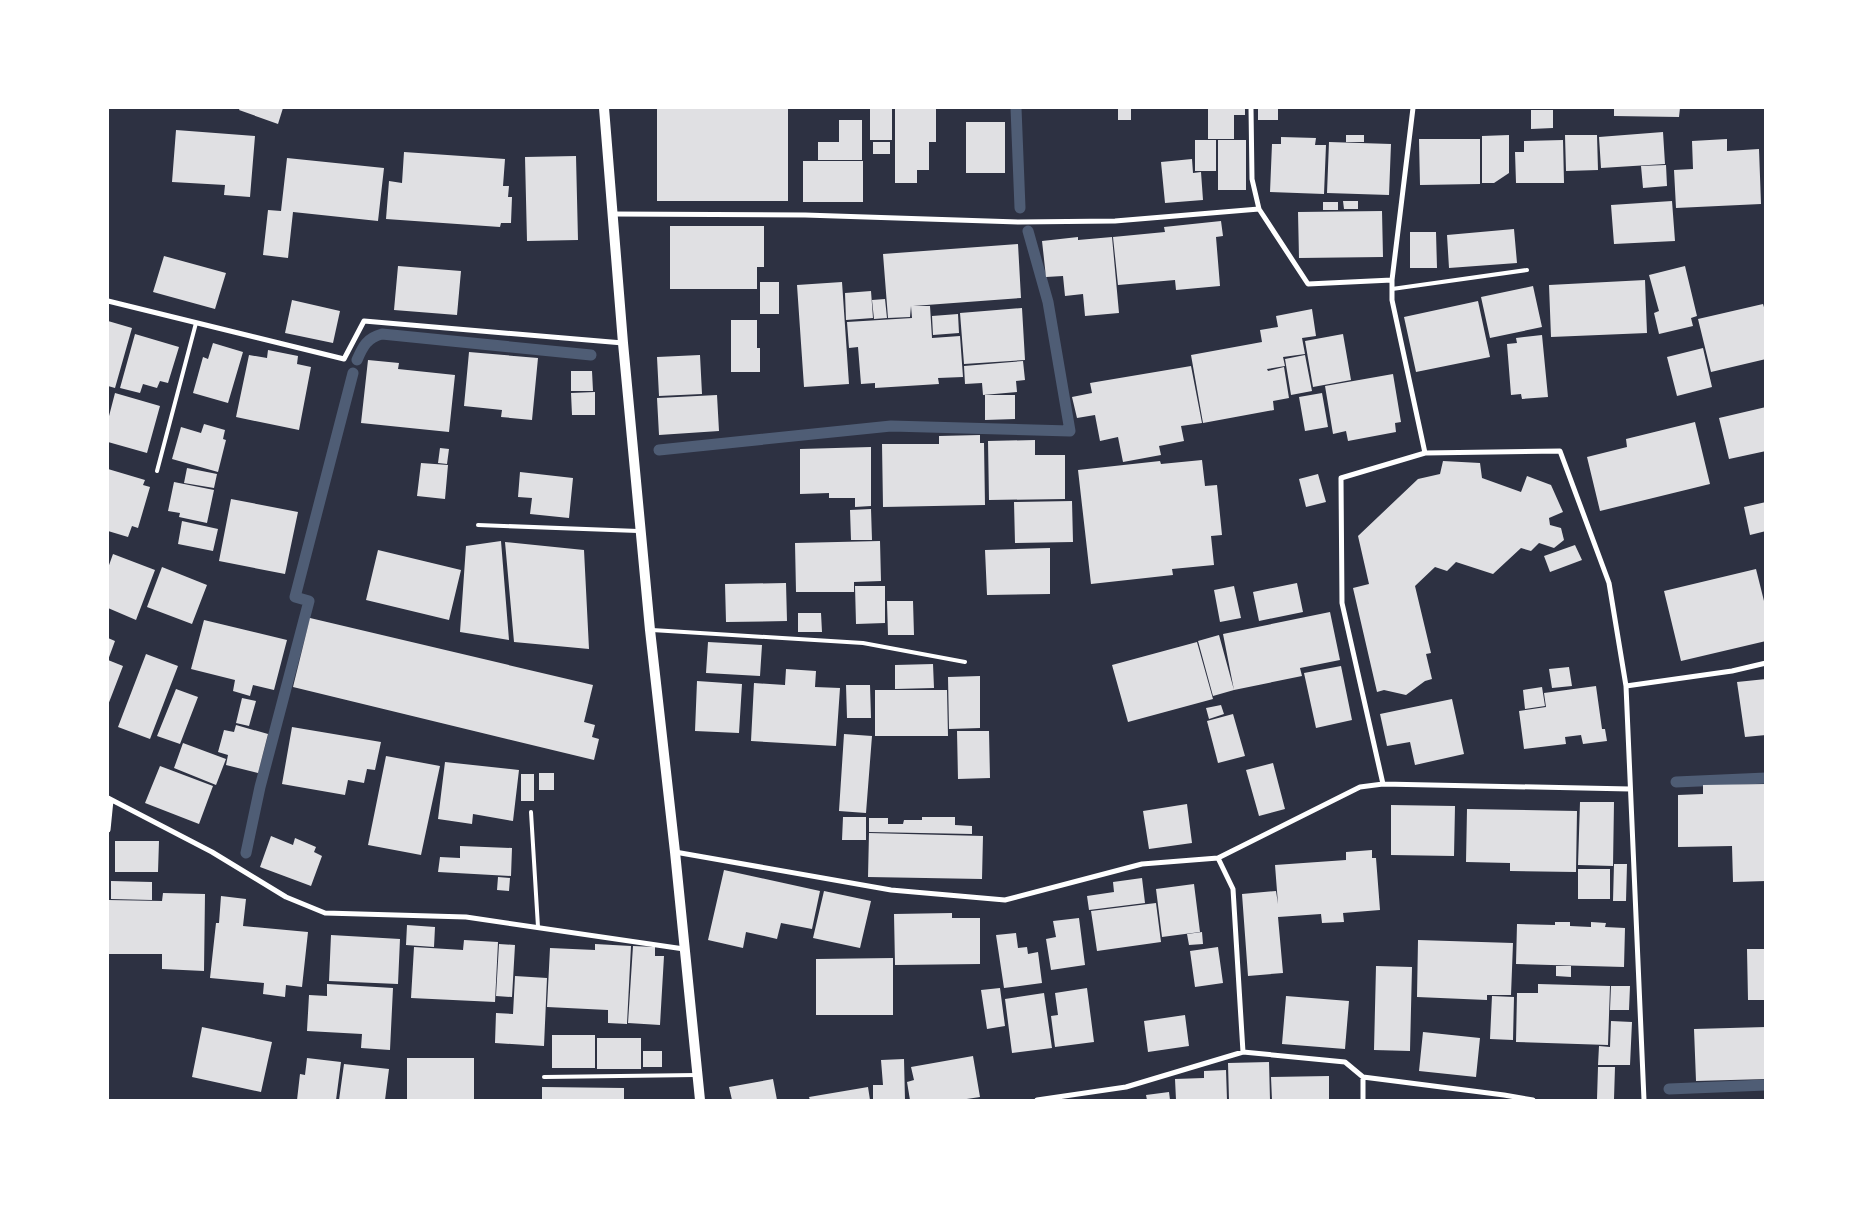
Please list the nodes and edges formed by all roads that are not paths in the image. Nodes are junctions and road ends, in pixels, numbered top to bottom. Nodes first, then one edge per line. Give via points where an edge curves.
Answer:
1 (604, 108) edge
2 (1251, 108) edge
3 (1413, 108) edge
4 (1259, 209) junction
5 (613, 214) junction
6 (1527, 270) dead end
7 (1392, 280) junction
8 (1392, 289) junction
9 (108, 301) edge
10 (196, 323) junction
11 (623, 344) junction
12 (1425, 453) junction
13 (157, 471) dead end
14 (478, 525) dead end
15 (640, 531) junction
16 (650, 630) junction
17 (965, 662) dead end
18 (1766, 663) edge
19 (1626, 686) junction
20 (1383, 784) junction
21 (1630, 788) junction
22 (109, 799) edge
23 (531, 812) dead end
24 (108, 830) edge
25 (675, 852) junction
26 (1218, 858) junction
27 (538, 927) junction
28 (685, 949) junction
29 (1243, 1052) junction
30 (697, 1075) junction
31 (544, 1077) dead end
32 (1363, 1077) junction
33 (700, 1100) edge
34 (1038, 1100) edge
35 (1363, 1100) edge
36 (1534, 1100) edge
37 (1644, 1100) edge

1 - 5 main road
2 - 4 street via 1252,179
3 - 7 street
4 - 5 street via 1115,220 1019,222
4 - 7 street via 1308,284
5 - 11 main road
6 - 8 lane
7 - 8 street
8 - 12 street
9 - 10 street
10 - 11 street via 344,359 364,321
10 - 13 lane
11 - 15 main road
12 - 19 street via 1560,451 1609,583
12 - 20 street via 1341,478 1342,603
14 - 15 lane
15 - 16 main road
16 - 17 lane via 863,643
16 - 25 main road
18 - 19 street
19 - 21 street
20 - 21 street
20 - 26 street via 1360,787
21 - 37 street
22 - 24 street
22 - 27 street via 212,852 286,897 325,913 466,917
23 - 27 lane
25 - 26 street via 891,890 1005,900 1142,864
25 - 28 main road
26 - 29 street via 1233,889
27 - 28 street
28 - 30 main road
29 - 32 street via 1345,1062
29 - 34 street via 1126,1087
30 - 31 lane
30 - 33 main road
32 - 35 street
32 - 36 street

